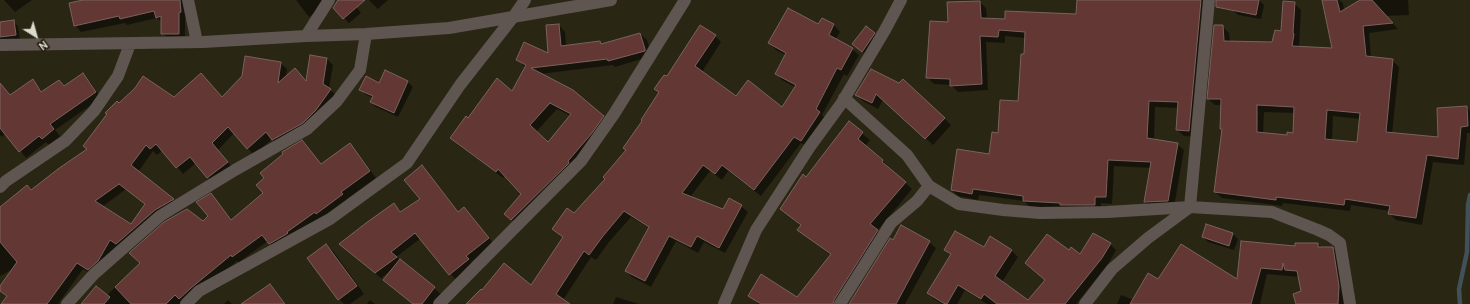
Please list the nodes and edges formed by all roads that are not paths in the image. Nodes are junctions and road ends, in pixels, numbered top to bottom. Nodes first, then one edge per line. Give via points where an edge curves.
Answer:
1 (188, 0) edge
2 (329, 0) edge
3 (525, 0) edge
4 (612, 0) edge
5 (685, 0) edge
6 (901, 0) edge
7 (1208, 0) edge
8 (514, 16) junction
9 (366, 34) junction
10 (306, 36) junction
11 (197, 42) junction
12 (130, 44) junction
13 (0, 45) edge
14 (844, 98) junction
15 (929, 186) junction
16 (0, 187) edge
17 (1190, 207) junction
18 (442, 303) edge
19 (67, 304) edge
20 (186, 304) edge
21 (724, 304) edge
22 (840, 304) edge
23 (1085, 304) edge
24 (1350, 304) edge

1 - 11 street
2 - 10 street
3 - 8 street
4 - 8 street
5 - 18 street via 614,114 581,161
6 - 14 street
7 - 17 street
8 - 9 street via 449,28
8 - 20 street via 460,85 407,163 330,219 199,291
9 - 10 street
9 - 19 street via 360,70 337,101 307,129 160,216 94,274
10 - 11 street
11 - 12 street
12 - 13 street
12 - 16 street via 118,76 94,111 66,141
14 - 15 street via 908,155
14 - 21 street via 756,230
15 - 17 street via 959,204 1003,210 1107,212
15 - 22 street via 917,201 891,223
17 - 23 street via 1112,269
17 - 24 street via 1272,212 1329,235 1340,243

